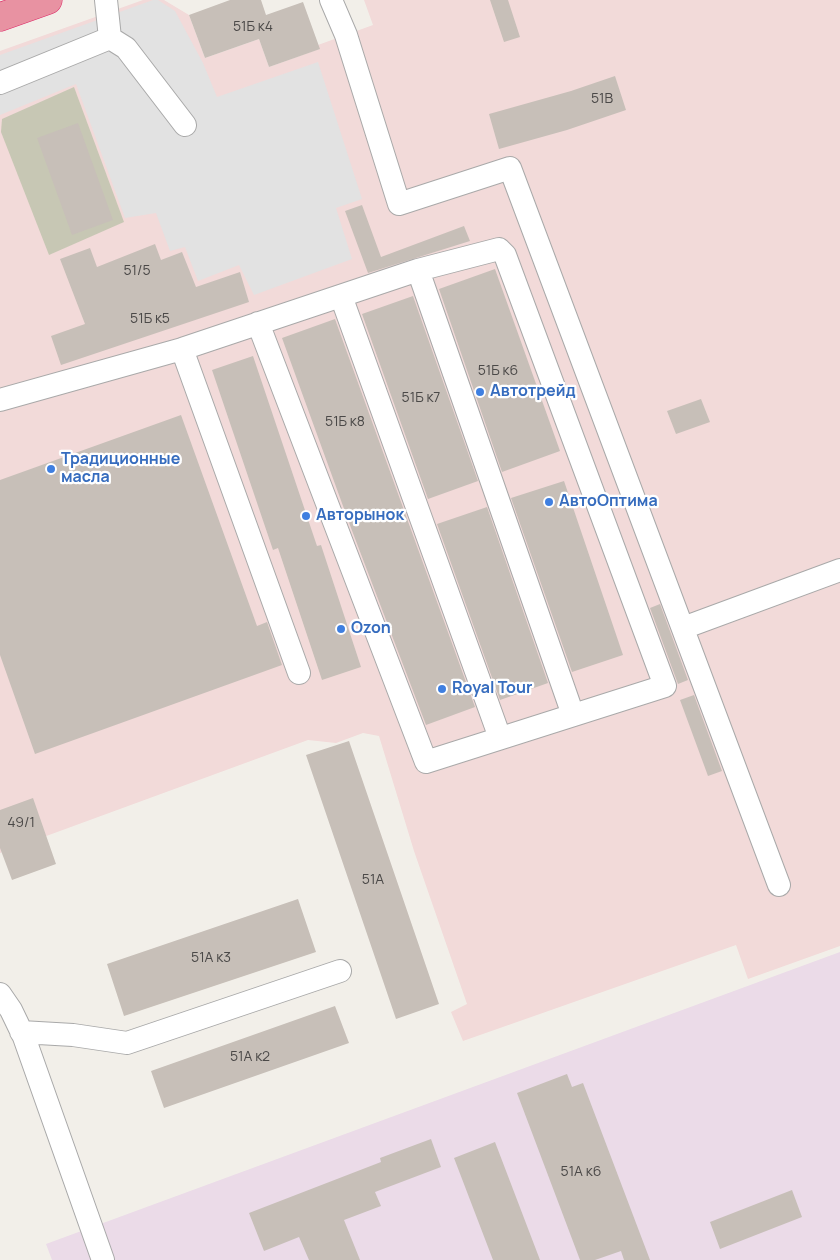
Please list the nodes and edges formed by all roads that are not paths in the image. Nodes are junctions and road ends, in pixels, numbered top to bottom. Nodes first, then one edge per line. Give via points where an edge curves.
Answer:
1 (48, 0) edge
2 (106, 0) edge
3 (331, 0) edge
4 (0, 17) edge
5 (110, 38) junction
6 (0, 82) edge
7 (186, 125) dead end
8 (418, 270) junction
9 (341, 296) junction
10 (258, 323) junction
11 (182, 349) junction
12 (0, 400) edge
13 (840, 570) edge
14 (683, 628) junction
15 (299, 673) dead end
16 (573, 715) junction
17 (500, 738) junction
18 (779, 885) dead end
19 (340, 971) dead end
20 (0, 994) edge
21 (21, 1032) junction
22 (103, 1260) edge

1 - 4 highway
2 - 5 street
3 - 14 street via 346,35 399,204 510,168
5 - 6 street
5 - 7 street via 126,48
8 - 9 street
8 - 16 street
8 - 16 street via 499,250 506,255 665,686
9 - 10 street
9 - 17 street
10 - 11 street
10 - 17 street via 426,762
11 - 12 street
11 - 15 street
13 - 14 street
14 - 18 street
16 - 17 street
19 - 21 street via 126,1043 74,1035
20 - 21 street
21 - 22 street

